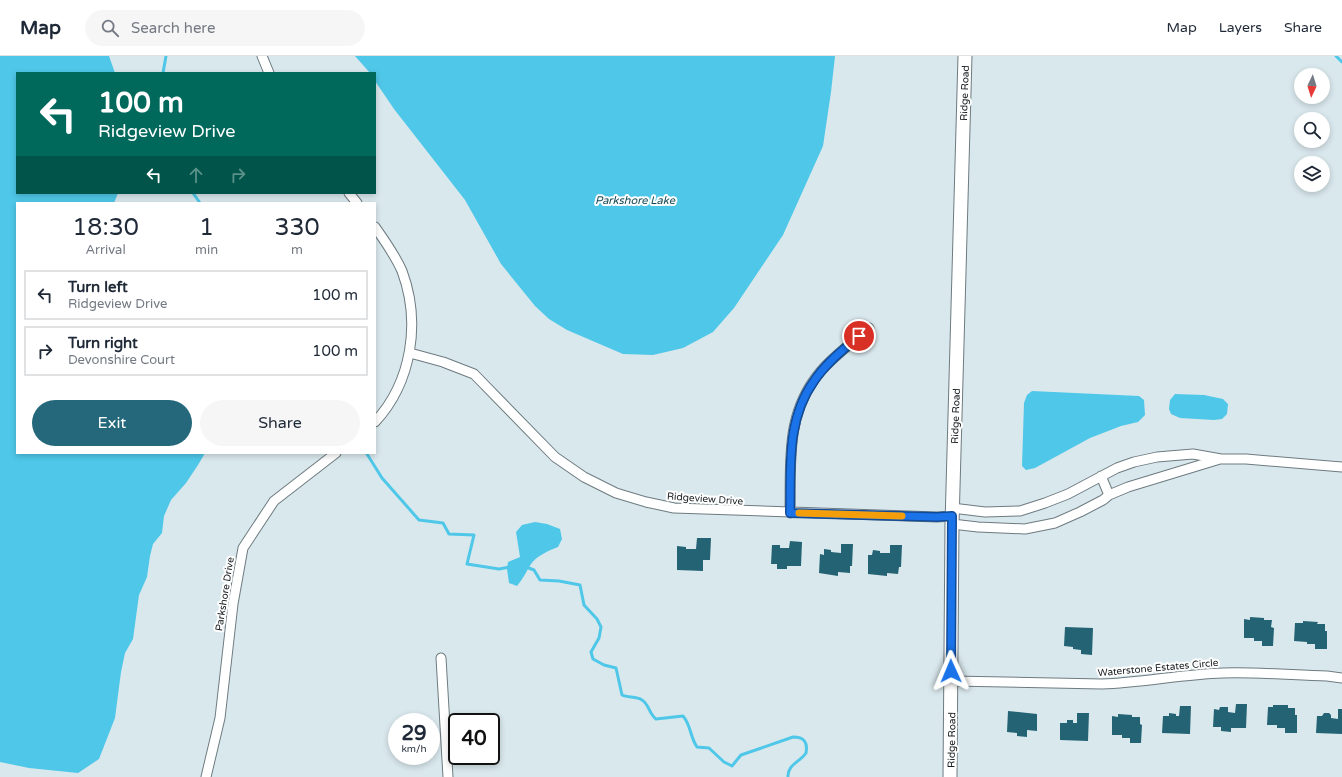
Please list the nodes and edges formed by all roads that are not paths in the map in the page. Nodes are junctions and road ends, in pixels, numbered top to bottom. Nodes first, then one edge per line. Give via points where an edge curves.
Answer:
1 (262, 56) edge
2 (965, 56) edge
3 (269, 72) edge
4 (350, 194) edge
5 (356, 202) edge
6 (376, 228) edge
7 (869, 328) dead end
8 (410, 353) junction
9 (376, 421) edge
10 (335, 454) edge
11 (1222, 459) junction
12 (1342, 467) edge
13 (1101, 476) junction
14 (1109, 495) junction
15 (790, 513) junction
16 (952, 516) junction
17 (441, 658) dead end
18 (1342, 678) edge
19 (952, 681) junction
20 (206, 777) edge
21 (448, 777) edge
22 (950, 777) edge

1 - 3 street
2 - 16 street, Ridge Road
4 - 5 street
6 - 8 street via 394,255 405,282 411,311
7 - 15 street via 832,360 805,395 797,414 792,442
8 - 9 street via 406,369 390,402
8 - 15 street, Ridgeview Drive via 474,374 556,457 584,477 616,493 674,508
10 - 20 street, Parkshore Drive via 274,501 243,548 233,604 220,718
11 - 12 street
11 - 13 street via 1193,454 1157,457 1134,462
11 - 14 street
13 - 14 street
13 - 16 street via 1068,494 1020,511
14 - 16 street via 1055,523 1025,529 978,527
15 - 16 street, Ridgeview Drive
16 - 19 street, Ridge Road
17 - 21 street
18 - 19 street, Waterstone Estates Circle via 1224,673 1102,684
19 - 22 street, Ridge Road

